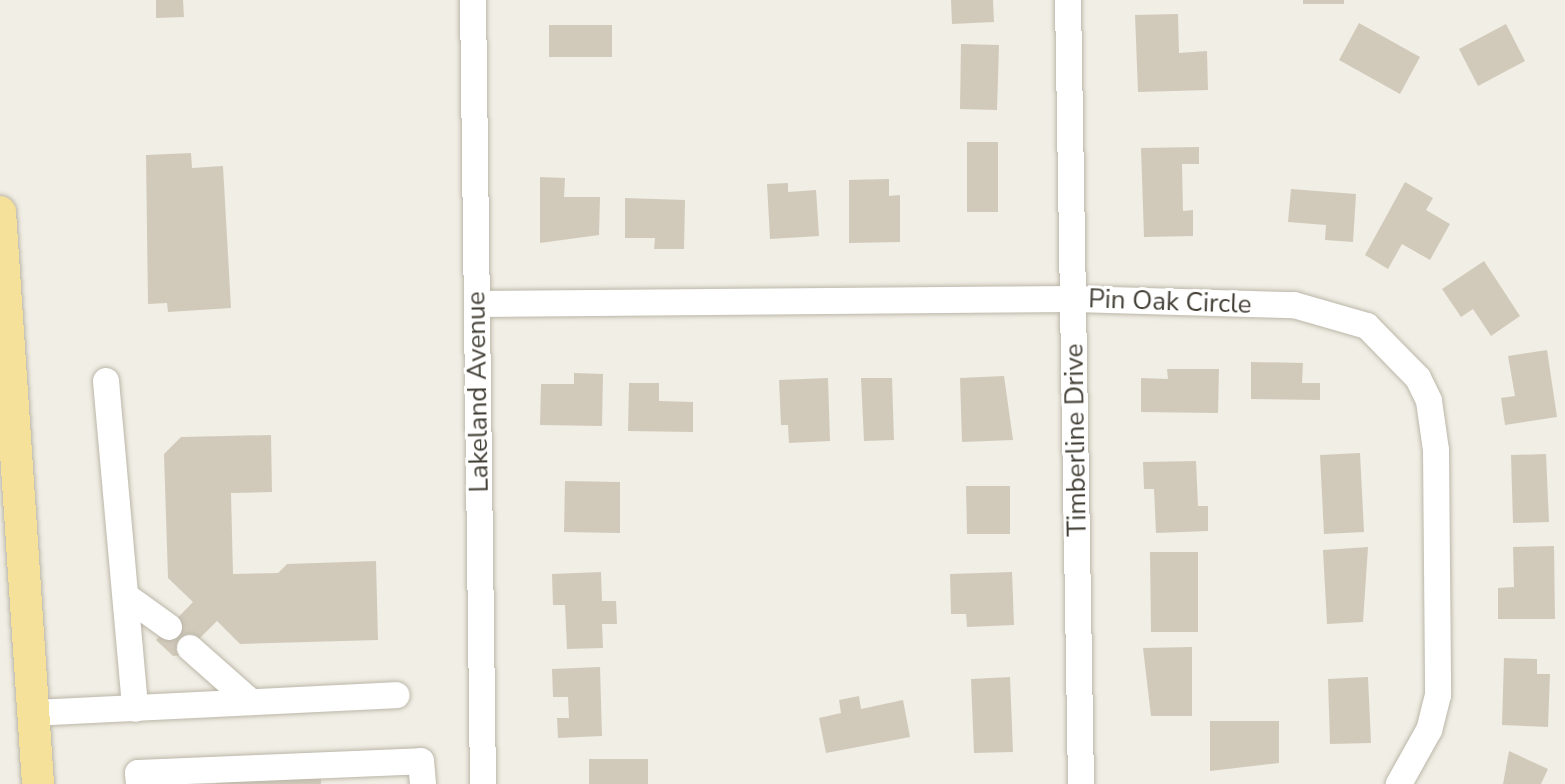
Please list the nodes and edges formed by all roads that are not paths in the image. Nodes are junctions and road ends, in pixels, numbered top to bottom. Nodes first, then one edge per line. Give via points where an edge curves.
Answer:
1 (473, 0) edge
2 (1068, 0) edge
3 (0, 212) edge
4 (1074, 299) junction
5 (477, 304) junction
6 (5, 350) edge
7 (106, 381) dead end
8 (12, 556) edge
9 (130, 599) junction
10 (169, 627) dead end
11 (190, 648) dead end
12 (397, 695) dead end
13 (251, 702) junction
14 (135, 709) junction
15 (33, 713) junction
16 (38, 784) edge
17 (139, 784) edge
18 (423, 784) edge
19 (483, 784) edge
20 (1081, 784) edge
21 (1399, 784) edge

1 - 5 street, Lakeland Avenue
2 - 4 street, Timberline Drive
3 - 6 main road
4 - 5 street, Pin Oak Circle
4 - 20 street, Timberline Drive
4 - 21 street, Pin Oak Circle via 1322,309 1367,326 1406,360 1429,401 1435,428 1440,659 1429,730
5 - 19 street, Lakeland Avenue
6 - 8 main road
7 - 9 street
8 - 15 main road
9 - 10 street
9 - 14 street
11 - 13 street
12 - 13 street
13 - 14 street
14 - 15 street
15 - 16 main road
17 - 18 street via 138,773 421,761

